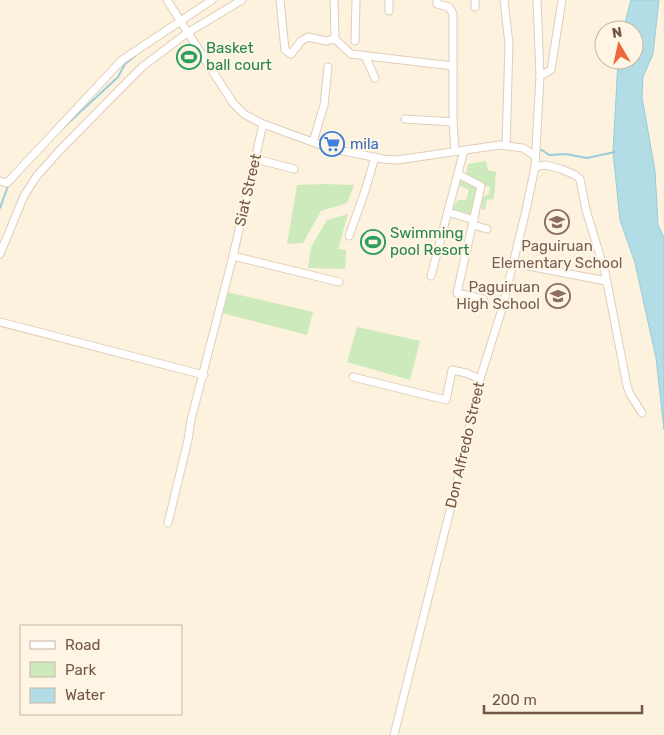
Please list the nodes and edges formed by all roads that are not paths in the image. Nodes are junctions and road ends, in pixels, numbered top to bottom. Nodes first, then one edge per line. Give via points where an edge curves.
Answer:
1 (167, 0) edge
2 (212, 0) edge
3 (242, 0) edge
4 (280, 0) edge
5 (334, 0) edge
6 (356, 0) edge
7 (389, 0) edge
8 (437, 0) edge
9 (504, 0) edge
10 (537, 0) edge
11 (562, 0) edge
12 (388, 11) dead end
13 (180, 21) junction
14 (187, 32) junction
15 (335, 39) junction
16 (355, 42) dead end
17 (365, 56) junction
18 (453, 66) junction
19 (328, 67) dead end
20 (540, 76) junction
21 (376, 78) dead end
22 (405, 119) dead end
23 (453, 122) junction
24 (263, 124) junction
25 (313, 142) junction
26 (506, 146) junction
27 (464, 150) junction
28 (455, 151) junction
29 (535, 156) junction
30 (374, 157) junction
31 (256, 159) junction
32 (535, 166) junction
33 (294, 169) dead end
34 (458, 174) junction
35 (0, 182) edge
36 (448, 212) junction
37 (473, 222) junction
38 (487, 229) dead end
39 (349, 236) dead end
40 (0, 254) edge
41 (233, 256) junction
42 (513, 263) junction
43 (431, 276) dead end
44 (606, 281) junction
45 (339, 282) dead end
46 (483, 299) dead end
47 (0, 322) edge
48 (204, 375) junction
49 (353, 377) dead end
50 (480, 379) junction
51 (642, 413) dead end
52 (168, 523) dead end
53 (394, 735) edge

1 - 13 street
2 - 13 street
3 - 14 street
4 - 15 street via 285,50 291,54 308,37 326,41
5 - 15 street
6 - 16 street
7 - 12 street
8 - 18 street via 437,4 449,7 453,14
9 - 26 street via 509,44
10 - 20 street, Don Alfredo Street
11 - 20 street via 550,70
13 - 14 street
13 - 35 street via 122,60 7,183
14 - 24 street via 233,103 244,114
14 - 40 street via 142,66 36,177 24,196
15 - 17 street via 351,54
17 - 18 street
17 - 21 street
18 - 23 street
19 - 25 street via 324,105
20 - 29 street, Don Alfredo Street
22 - 23 street
23 - 28 street
24 - 25 street
24 - 31 street, Siat Street
25 - 30 street
26 - 27 street
26 - 29 street via 522,148
27 - 28 street
27 - 34 street
28 - 30 street via 397,160
29 - 32 street, Don Alfredo Street
30 - 39 street
31 - 33 street
31 - 41 street, Siat Street
32 - 42 street, Don Alfredo Street
32 - 44 street via 561,169 580,179
34 - 36 street
34 - 37 street via 481,186
36 - 37 street
36 - 43 street
37 - 38 street
37 - 46 street via 457,293
41 - 45 street
41 - 48 street, Siat Street
42 - 44 street
42 - 50 street, Don Alfredo Street
44 - 51 street via 627,386
47 - 48 street
48 - 52 street, Siat Street
49 - 50 street via 446,400 452,370
50 - 53 street, Don Alfredo Street

